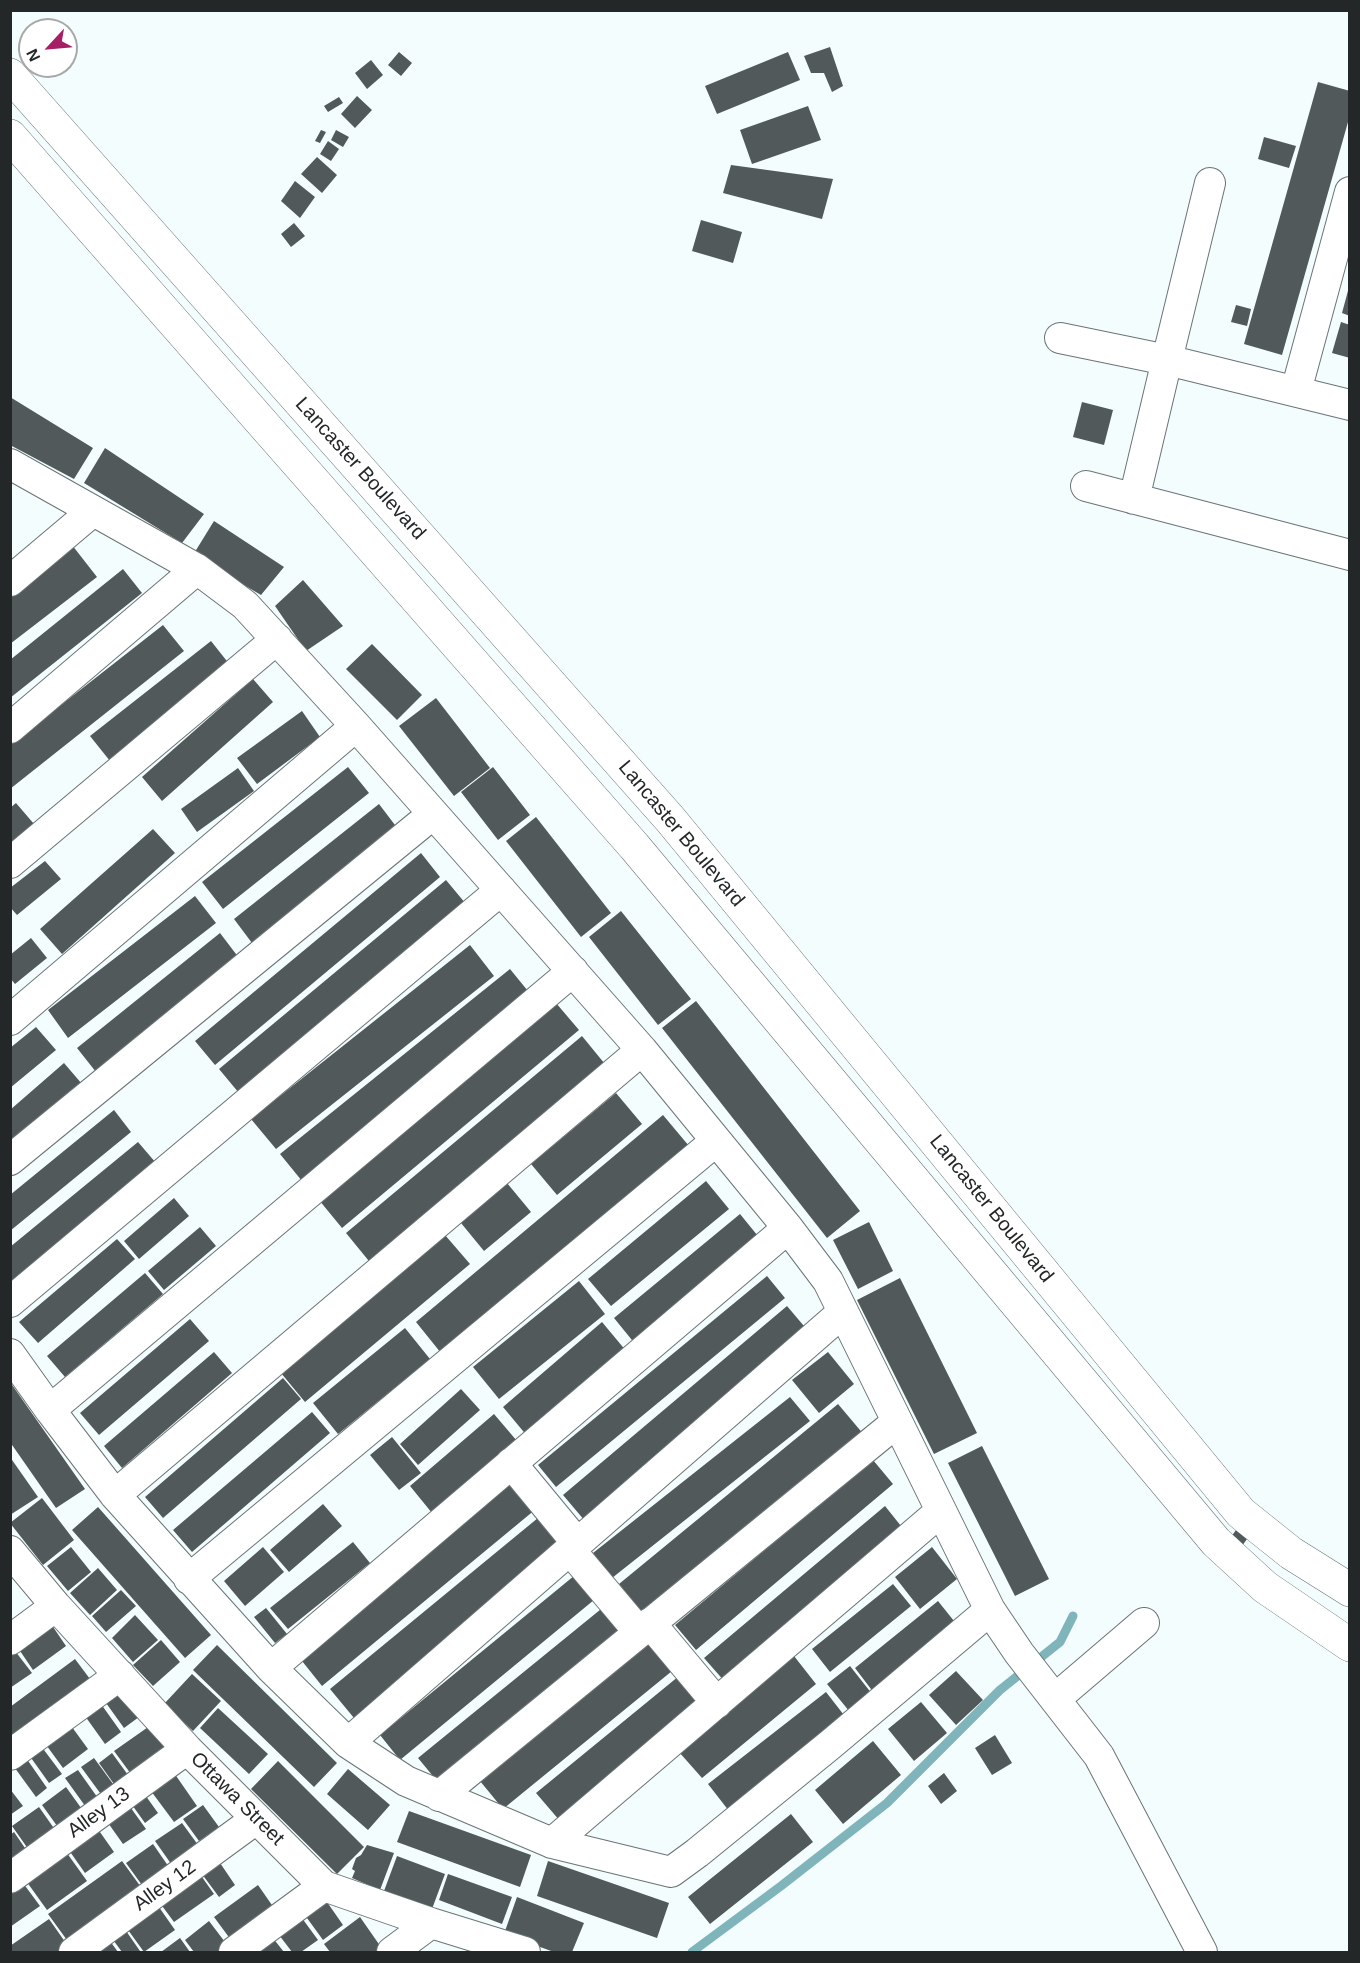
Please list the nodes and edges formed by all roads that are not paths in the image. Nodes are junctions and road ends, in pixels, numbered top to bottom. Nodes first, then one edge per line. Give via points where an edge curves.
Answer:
1 (10, 75) edge
2 (10, 136) edge
3 (1210, 183) dead end
4 (1350, 192) edge
5 (1060, 338) dead end
6 (1167, 360) junction
7 (1296, 391) junction
8 (1350, 405) edge
9 (10, 464) edge
10 (1086, 486) dead end
11 (1134, 499) junction
12 (93, 511) junction
13 (1350, 555) edge
14 (197, 569) junction
15 (10, 581) edge
16 (277, 639) junction
17 (356, 726) junction
18 (10, 728) edge
19 (433, 814) junction
20 (10, 863) edge
21 (501, 890) junction
22 (573, 971) junction
23 (10, 1020) edge
24 (642, 1050) junction
25 (716, 1141) junction
26 (10, 1160) edge
27 (788, 1228) junction
28 (10, 1302) edge
29 (843, 1312) junction
30 (10, 1354) edge
31 (50, 1410) junction
32 (897, 1422) junction
33 (512, 1463) junction
34 (115, 1495) junction
35 (941, 1511) junction
36 (574, 1547) junction
37 (10, 1551) edge
38 (189, 1579) junction
39 (1350, 1590) edge
40 (56, 1606) junction
41 (990, 1610) junction
42 (1144, 1623) dead end
43 (645, 1628) junction
44 (10, 1640) edge
45 (1350, 1645) edge
46 (271, 1668) junction
47 (120, 1675) junction
48 (1055, 1700) junction
49 (717, 1703) junction
50 (348, 1743) junction
51 (187, 1749) junction
52 (10, 1755) edge
53 (439, 1796) junction
54 (256, 1819) junction
55 (552, 1843) junction
56 (10, 1878) edge
57 (324, 1886) junction
58 (431, 1923) junction
59 (74, 1953) edge
60 (234, 1953) edge
61 (392, 1953) edge
62 (525, 1953) edge
63 (1202, 1953) edge

1 - 39 main road, Lancaster Boulevard via 670,819 1241,1513 1291,1553
2 - 45 main road, Lancaster Boulevard via 633,846 1216,1542 1265,1587
3 - 6 street
4 - 7 street
5 - 6 street
6 - 7 street
6 - 11 street
7 - 8 street
9 - 12 street
10 - 11 street
11 - 13 street
12 - 14 street
12 - 15 street
14 - 16 street via 245,605
14 - 18 street
16 - 17 street
16 - 20 street
17 - 19 street
17 - 23 street
19 - 21 street
19 - 26 street
21 - 22 street
21 - 28 street
22 - 24 street
22 - 31 street
24 - 25 street
24 - 34 street
25 - 27 street
25 - 38 street
27 - 29 street via 828,1281
27 - 33 street
29 - 32 street
29 - 36 street
30 - 31 street
31 - 34 street
32 - 35 street
32 - 43 street
33 - 36 street
33 - 46 street
34 - 38 street
35 - 41 street
35 - 49 street
36 - 43 street
36 - 50 street
37 - 40 street, Ottawa Street
38 - 46 street
40 - 44 street
40 - 47 street, Ottawa Street
41 - 48 street
41 - 55 street via 671,1872
42 - 48 street
43 - 49 street
43 - 53 street
46 - 50 street
47 - 51 street, Ottawa Street
47 - 52 street
48 - 63 street via 1099,1756
49 - 55 street
50 - 53 street via 406,1781
51 - 54 street, Ottawa Street
51 - 56 street, Alley 13
53 - 55 street
54 - 57 street, Ottawa Street
54 - 59 street, Alley 12
57 - 58 street, Ottawa Street
57 - 60 street
58 - 61 street
58 - 62 street, Ottawa Street

